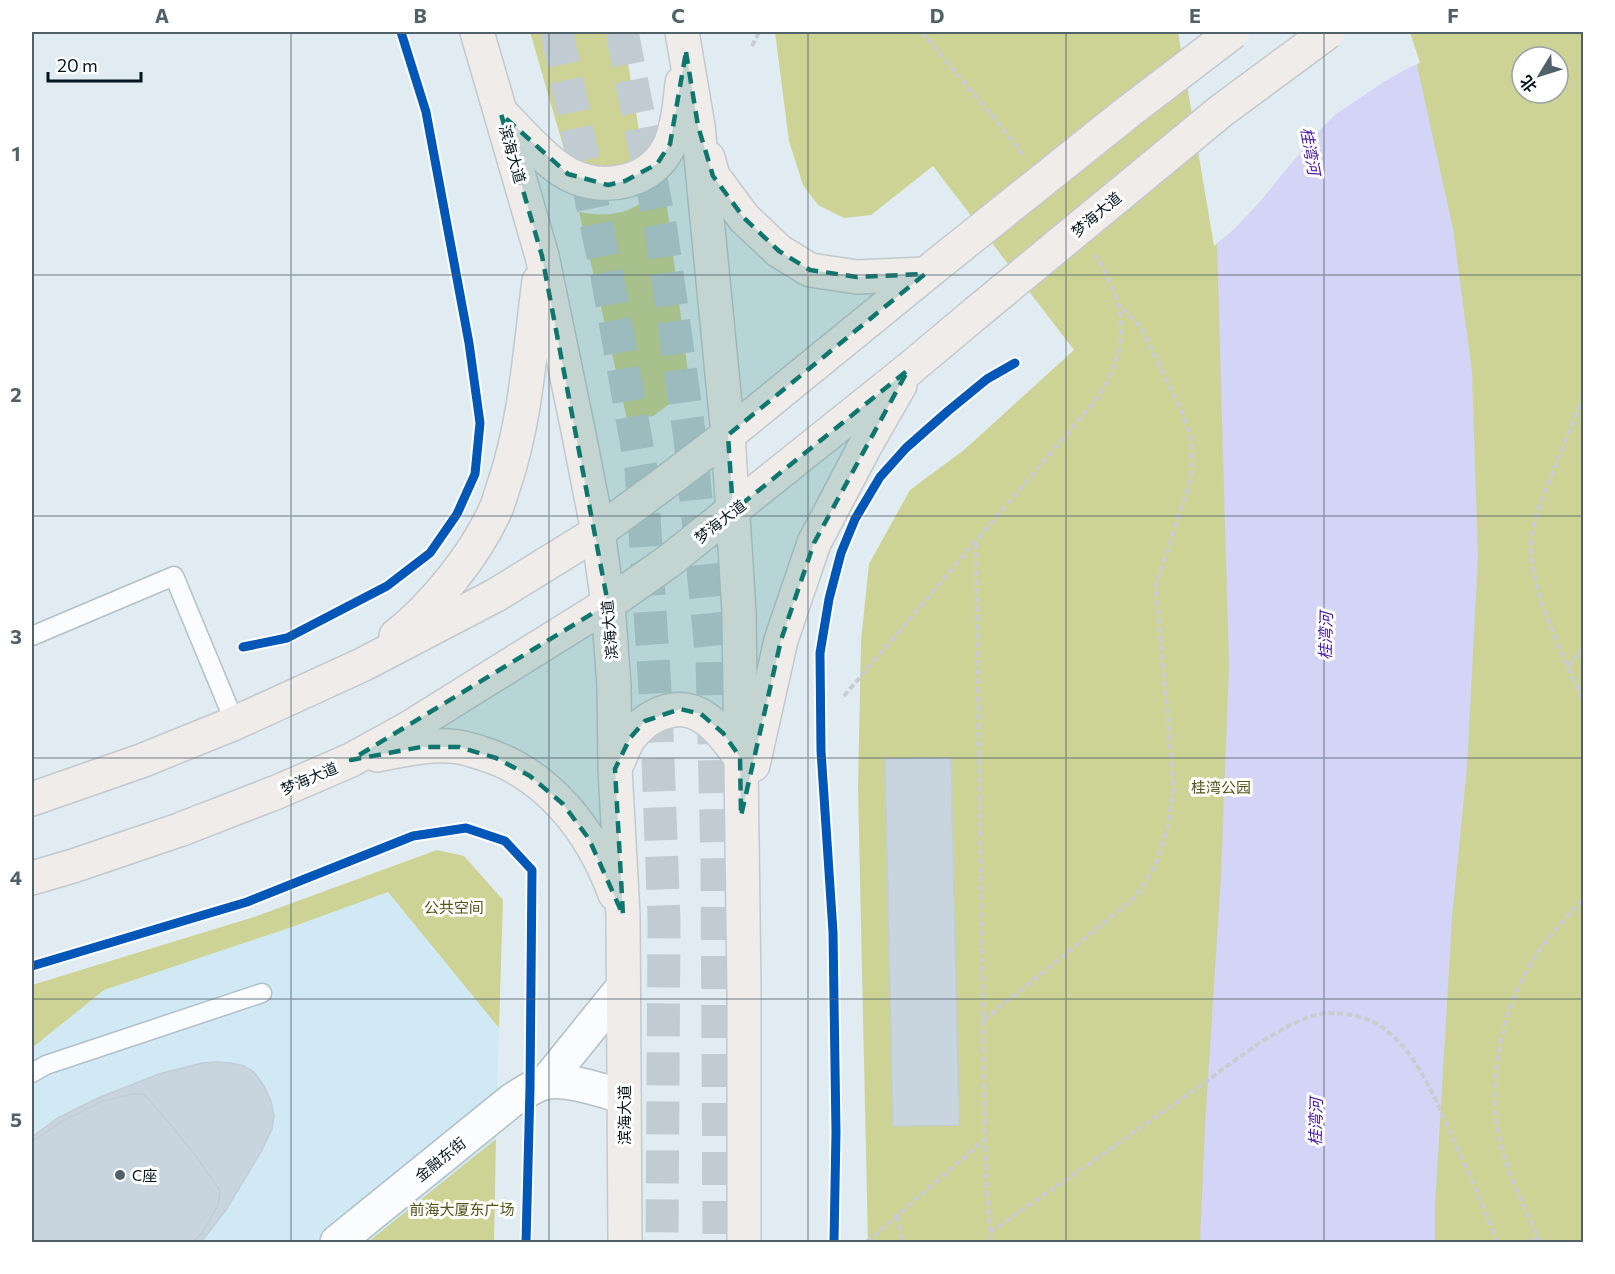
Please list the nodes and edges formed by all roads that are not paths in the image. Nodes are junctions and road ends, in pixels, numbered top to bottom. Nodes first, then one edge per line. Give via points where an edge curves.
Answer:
1 (477, 32) edge
2 (1233, 32) edge
3 (1328, 32) edge
4 (684, 41) edge
5 (501, 114) junction
6 (698, 126) junction
7 (542, 256) junction
8 (932, 269) junction
9 (908, 370) junction
10 (728, 435) junction
11 (733, 511) junction
12 (598, 532) junction
13 (608, 604) junction
14 (32, 636) edge
15 (362, 665) junction
16 (235, 723) junction
17 (740, 757) junction
18 (351, 760) junction
19 (615, 769) junction
20 (32, 799) edge
21 (741, 816) junction
22 (32, 878) edge
23 (623, 915) junction
24 (623, 987) junction
25 (262, 993) dead end
26 (32, 1073) edge
27 (547, 1081) junction
28 (624, 1097) junction
29 (337, 1242) edge
30 (625, 1242) edge
31 (744, 1242) edge

1 - 5 main road, 滨海大道
2 - 8 main road, bridge
3 - 9 main road, 梦海大道, bridge via 1221,111
4 - 5 main road via 679,115 670,144 657,164 641,175 608,184 568,174
4 - 6 main road
5 - 7 main road, 滨海大道
6 - 8 main road via 713,176 744,218 779,250 810,270 858,277
6 - 10 main road
7 - 12 main road, 滨海大道
7 - 15 main road via 513,460 495,511 470,555 438,594
8 - 10 main road
9 - 11 main road, 梦海大道
9 - 21 main road via 814,543 781,640
10 - 11 main road
10 - 12 main road
11 - 13 main road, 梦海大道
11 - 17 main road
12 - 13 main road, 滨海大道
12 - 15 main road via 496,595
13 - 18 main road, 梦海大道
13 - 19 main road, 滨海大道
14 - 16 lane via 174,576
15 - 16 main road
16 - 20 main road
17 - 19 main road via 723,733 701,714 680,709 645,722 630,738
17 - 21 main road
18 - 22 main road, 梦海大道 via 179,830
18 - 23 main road via 421,747 459,747 496,758 530,776 563,804 590,839 607,870
19 - 23 main road, 滨海大道
21 - 31 main road
23 - 24 main road, 滨海大道
24 - 27 street, 金融东街
24 - 28 main road, 滨海大道
25 - 26 lane
27 - 28 street via 592,1087
27 - 29 street, 金融东街 via 511,1101
28 - 30 main road, 滨海大道

